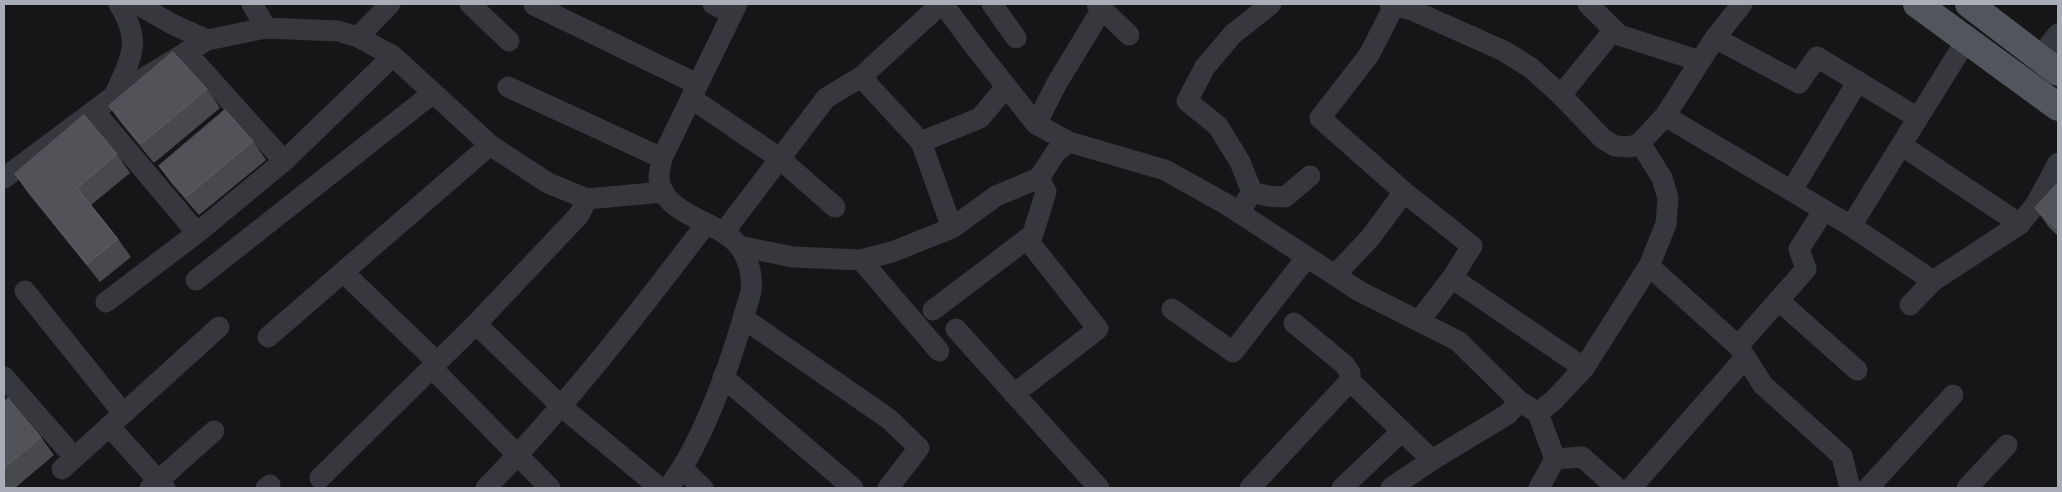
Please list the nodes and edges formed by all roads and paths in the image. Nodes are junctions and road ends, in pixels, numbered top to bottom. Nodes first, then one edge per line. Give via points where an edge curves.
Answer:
1 (119, 4) edge
2 (137, 4) edge
3 (252, 4) edge
4 (390, 4) edge
5 (713, 4) edge
6 (942, 4) edge
7 (992, 4) edge
8 (1271, 4) edge
9 (1588, 4) edge
10 (1742, 4) edge
11 (1917, 4) edge
12 (1969, 4) edge
13 (473, 5) edge
14 (534, 5) edge
15 (1100, 6) edge
16 (1402, 6) edge
17 (735, 9) edge
18 (266, 28) junction
19 (1614, 31) junction
20 (2058, 34) edge
21 (1129, 35) dead end
22 (358, 37) junction
23 (1016, 38) dead end
24 (1715, 38) junction
25 (1967, 39) junction
26 (207, 40) junction
27 (509, 41) dead end
28 (186, 52) junction
29 (393, 56) junction
30 (1700, 61) junction
31 (2049, 65) edge
32 (861, 78) junction
33 (1858, 81) junction
34 (508, 87) dead end
35 (1006, 87) junction
36 (694, 91) junction
37 (433, 93) junction
38 (1561, 94) junction
39 (114, 96) junction
40 (2058, 107) edge
41 (95, 112) junction
42 (1664, 116) junction
43 (1918, 118) junction
44 (1036, 124) junction
45 (921, 142) junction
46 (1069, 142) junction
47 (1640, 143) junction
48 (490, 145) junction
49 (1901, 145) junction
50 (662, 158) junction
51 (779, 158) junction
52 (284, 160) junction
53 (2058, 163) edge
54 (1310, 176) dead end
55 (4, 178) edge
56 (1039, 178) junction
57 (1792, 190) junction
58 (663, 192) junction
59 (1252, 192) junction
60 (1404, 192) junction
61 (587, 199) junction
62 (835, 207) dead end
63 (1824, 210) junction
64 (1239, 213) junction
65 (2020, 224) junction
66 (1851, 226) junction
67 (952, 228) junction
68 (197, 233) junction
69 (723, 234) junction
70 (1032, 235) junction
71 (1307, 257) junction
72 (861, 260) junction
73 (1648, 266) junction
74 (343, 272) junction
75 (1335, 275) junction
76 (1452, 278) junction
77 (196, 280) dead end
78 (1933, 281) junction
79 (25, 291) dead end
80 (1778, 300) junction
81 (106, 302) dead end
82 (1910, 305) dead end
83 (933, 310) dead end
84 (1172, 310) dead end
85 (743, 318) junction
86 (1419, 321) junction
87 (1294, 323) dead end
88 (476, 324) junction
89 (219, 327) dead end
90 (956, 329) dead end
91 (268, 337) dead end
92 (939, 351) dead end
93 (1742, 352) junction
94 (434, 365) junction
95 (1584, 368) junction
96 (1857, 370) dead end
97 (4, 377) edge
98 (723, 377) junction
99 (1350, 382) junction
100 (1014, 394) junction
101 (1953, 395) dead end
102 (1519, 401) junction
103 (562, 407) junction
104 (1538, 412) junction
105 (116, 420) junction
106 (214, 431) dead end
107 (1402, 431) junction
108 (2007, 445) dead end
109 (66, 448) dead end
110 (517, 456) junction
111 (1555, 459) junction
112 (1432, 460) junction
113 (62, 469) dead end
114 (683, 469) junction
115 (320, 478) dead end
116 (158, 486) edge
117 (486, 488) edge
118 (550, 488) edge
119 (660, 488) edge
120 (668, 488) edge
121 (703, 488) edge
122 (853, 488) edge
123 (888, 488) edge
124 (1099, 488) edge
125 (1250, 488) edge
126 (1342, 488) edge
127 (1391, 488) edge
128 (1539, 488) edge
129 (1617, 488) edge
130 (1631, 488) edge
131 (1850, 488) edge
132 (1868, 488) edge
133 (1967, 488) edge

1 - 39 street via 134,34 134,48
2 - 26 street
3 - 18 street
4 - 22 street
5 - 17 street
6 - 32 street
6 - 35 street
7 - 23 street
8 - 59 street via 1234,34 1205,67 1187,101 1218,126 1240,162
9 - 19 street
10 - 24 street
11 - 25 main road
12 - 31 main road
13 - 27 street
14 - 36 street
15 - 21 street
15 - 44 street
16 - 38 street via 1504,50
16 - 60 street via 1320,118
17 - 36 street
18 - 22 street via 338,31
18 - 26 street
19 - 30 street via 1625,38
19 - 38 street
20 - 31 street
22 - 29 street
24 - 30 street
24 - 33 street via 1799,83 1817,56
25 - 40 main road
25 - 43 street
26 - 28 street
28 - 39 street
28 - 52 street
29 - 37 street
29 - 52 street
30 - 42 street
32 - 45 street
32 - 51 street via 826,98
33 - 43 street
33 - 57 street
34 - 50 street
35 - 44 street
35 - 45 street via 980,118
36 - 50 street
36 - 51 street
37 - 48 street
37 - 77 street
38 - 47 street via 1603,139 1615,146
39 - 41 street
41 - 55 street
41 - 68 street
42 - 47 street
42 - 57 street
43 - 49 street
44 - 46 street
45 - 67 street
46 - 56 street via 1056,152
46 - 64 street via 1165,170
47 - 73 street via 1662,178 1668,198 1666,224
48 - 61 street via 548,182
48 - 74 street
49 - 65 street
49 - 66 street
50 - 58 street via 659,177
51 - 62 street
51 - 69 street
52 - 68 street
53 - 65 street via 2036,204
54 - 59 street via 1285,197
56 - 67 street via 996,196
56 - 70 street via 1046,192
57 - 63 street
58 - 61 street
58 - 69 street via 677,208
59 - 64 street
60 - 75 street via 1370,238
60 - 76 street via 1472,246
61 - 88 street via 579,215
63 - 66 street
63 - 80 street via 1798,249 1806,269
64 - 71 street
65 - 78 street
66 - 78 street
67 - 72 street via 892,252
68 - 81 street
69 - 72 street via 793,257
69 - 85 street via 748,262 752,290
69 - 103 street via 629,326
70 - 83 street
70 - 100 street via 1030,243 1098,329
71 - 75 street
71 - 84 street via 1233,352
72 - 92 street
73 - 93 street
73 - 95 street
74 - 91 street
74 - 94 street
75 - 86 street via 1359,291
76 - 86 street
76 - 95 street
78 - 82 street
79 - 105 street
80 - 93 street
80 - 96 street
85 - 98 street
85 - 123 street via 889,419 919,448
86 - 102 street via 1458,341
87 - 99 street via 1345,365 1350,373
88 - 94 street
88 - 103 street
89 - 105 street
90 - 100 street
93 - 130 street
93 - 131 street via 1764,385 1842,456
94 - 110 street
94 - 115 street
95 - 104 street
97 - 109 street
98 - 114 street
98 - 122 street
99 - 107 street
99 - 125 street
100 - 124 street
101 - 132 street
102 - 104 street
102 - 112 street via 1508,414
103 - 110 street
103 - 119 street
104 - 111 street
105 - 113 street
105 - 116 street
106 - 116 street
107 - 112 street
107 - 126 street
108 - 133 street
110 - 117 street
110 - 118 street
111 - 128 street
111 - 129 street via 1582,458
112 - 127 street
114 - 120 street
114 - 121 street

